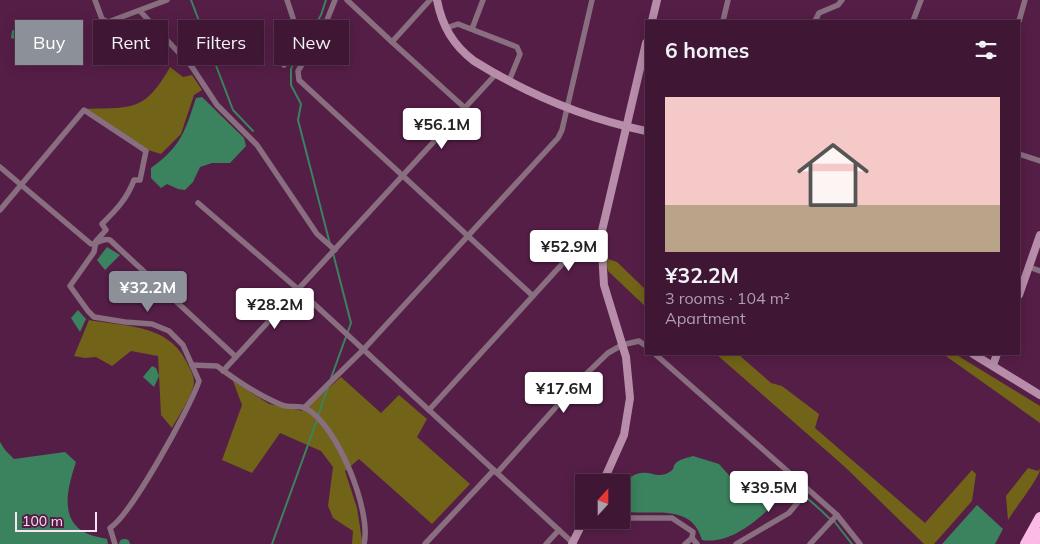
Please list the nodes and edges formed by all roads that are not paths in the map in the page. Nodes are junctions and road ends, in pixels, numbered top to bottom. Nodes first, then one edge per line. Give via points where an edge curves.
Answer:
1 (95, 0) edge
2 (167, 0) edge
3 (287, 0) edge
4 (335, 0) edge
5 (347, 0) edge
6 (430, 0) edge
7 (437, 0) edge
8 (483, 0) edge
9 (592, 0) edge
10 (657, 0) edge
11 (728, 0) edge
12 (842, 0) edge
13 (921, 0) edge
14 (1025, 0) edge
15 (140, 11) junction
16 (294, 20) edge
17 (652, 20) edge
18 (724, 20) edge
19 (815, 20) edge
20 (913, 20) edge
21 (1019, 20) edge
22 (446, 28) junction
23 (472, 29) junction
24 (392, 42) junction
25 (645, 47) edge
26 (496, 74) junction
27 (510, 81) junction
28 (466, 109) junction
29 (567, 109) junction
30 (626, 127) junction
31 (645, 132) edge
32 (1020, 154) edge
33 (1040, 161) edge
34 (0, 167) edge
35 (403, 176) junction
36 (21, 185) junction
37 (198, 203) dead end
38 (0, 210) edge
39 (1040, 235) edge
40 (469, 236) junction
41 (601, 241) junction
42 (96, 244) junction
43 (335, 250) junction
44 (1029, 268) junction
45 (1040, 271) edge
46 (299, 290) junction
47 (1020, 292) edge
48 (533, 296) junction
49 (622, 345) junction
50 (645, 345) edge
51 (363, 350) junction
52 (656, 355) edge
53 (975, 355) edge
54 (997, 355) edge
55 (236, 357) junction
56 (192, 365) junction
57 (993, 365) junction
58 (223, 371) junction
59 (1040, 394) edge
60 (304, 408) junction
61 (429, 410) junction
62 (496, 472) junction
63 (607, 474) edge
64 (808, 490) junction
65 (837, 515) junction
66 (1040, 517) edge
67 (630, 518) edge
68 (579, 529) edge
69 (559, 530) junction
70 (1040, 533) edge
71 (692, 538) junction
72 (572, 543) edge
73 (115, 544) edge
74 (364, 544) edge
75 (425, 544) edge
76 (546, 544) edge
77 (685, 544) edge
78 (697, 544) edge
79 (736, 544) edge
80 (810, 544) edge
81 (860, 544) edge
82 (1025, 544) edge
83 (1034, 544) edge

1 - 15 street via 106,22
2 - 15 street
3 - 16 street
4 - 35 street via 297,77
5 - 24 street
6 - 24 street
7 - 22 street
8 - 23 street
9 - 29 street
10 - 17 street
11 - 18 street
12 - 19 street via 838,5 819,12
13 - 20 street
14 - 21 street
15 - 43 street via 192,67 217,105 257,145 317,234
22 - 23 street via 456,24
22 - 26 street via 461,50
23 - 27 street via 519,49
24 - 28 street
25 - 30 street
26 - 27 street
26 - 28 street
27 - 29 street
28 - 35 street
29 - 30 street
29 - 40 street via 558,138
30 - 31 street
30 - 41 street
32 - 33 street
34 - 36 street
35 - 40 street
35 - 43 street
36 - 38 street
36 - 42 street via 91,244
36 - 42 street via 84,110 146,152 140,180 134,180 129,194 116,212 102,224 106,230
37 - 46 street
39 - 44 street
40 - 48 street
40 - 51 street
41 - 48 street via 584,240
41 - 49 street via 604,285
42 - 55 street via 104,239 110,240
42 - 56 street via 71,284 88,312 99,318 152,324 169,331 183,345
43 - 46 street
44 - 45 street
44 - 47 street
46 - 51 street
46 - 55 street
48 - 61 street
49 - 50 street via 638,341
49 - 62 street via 608,353 581,379
49 - 63 street via 630,385 628,412 620,446
51 - 60 street
51 - 61 street
52 - 64 street
53 - 57 street
54 - 57 street
55 - 58 street
56 - 58 street via 217,366
56 - 73 street via 198,384 160,458 124,515 110,528
57 - 59 street
58 - 60 street via 284,406
60 - 74 street via 322,423 338,446 361,508 366,533
61 - 62 street
62 - 69 street
62 - 75 street
64 - 65 street
64 - 79 street via 789,513
65 - 80 street
65 - 81 street
66 - 82 highway
67 - 71 street via 672,518 694,532
68 - 72 street
69 - 72 street
69 - 76 street
70 - 83 highway
71 - 77 street
71 - 78 street

